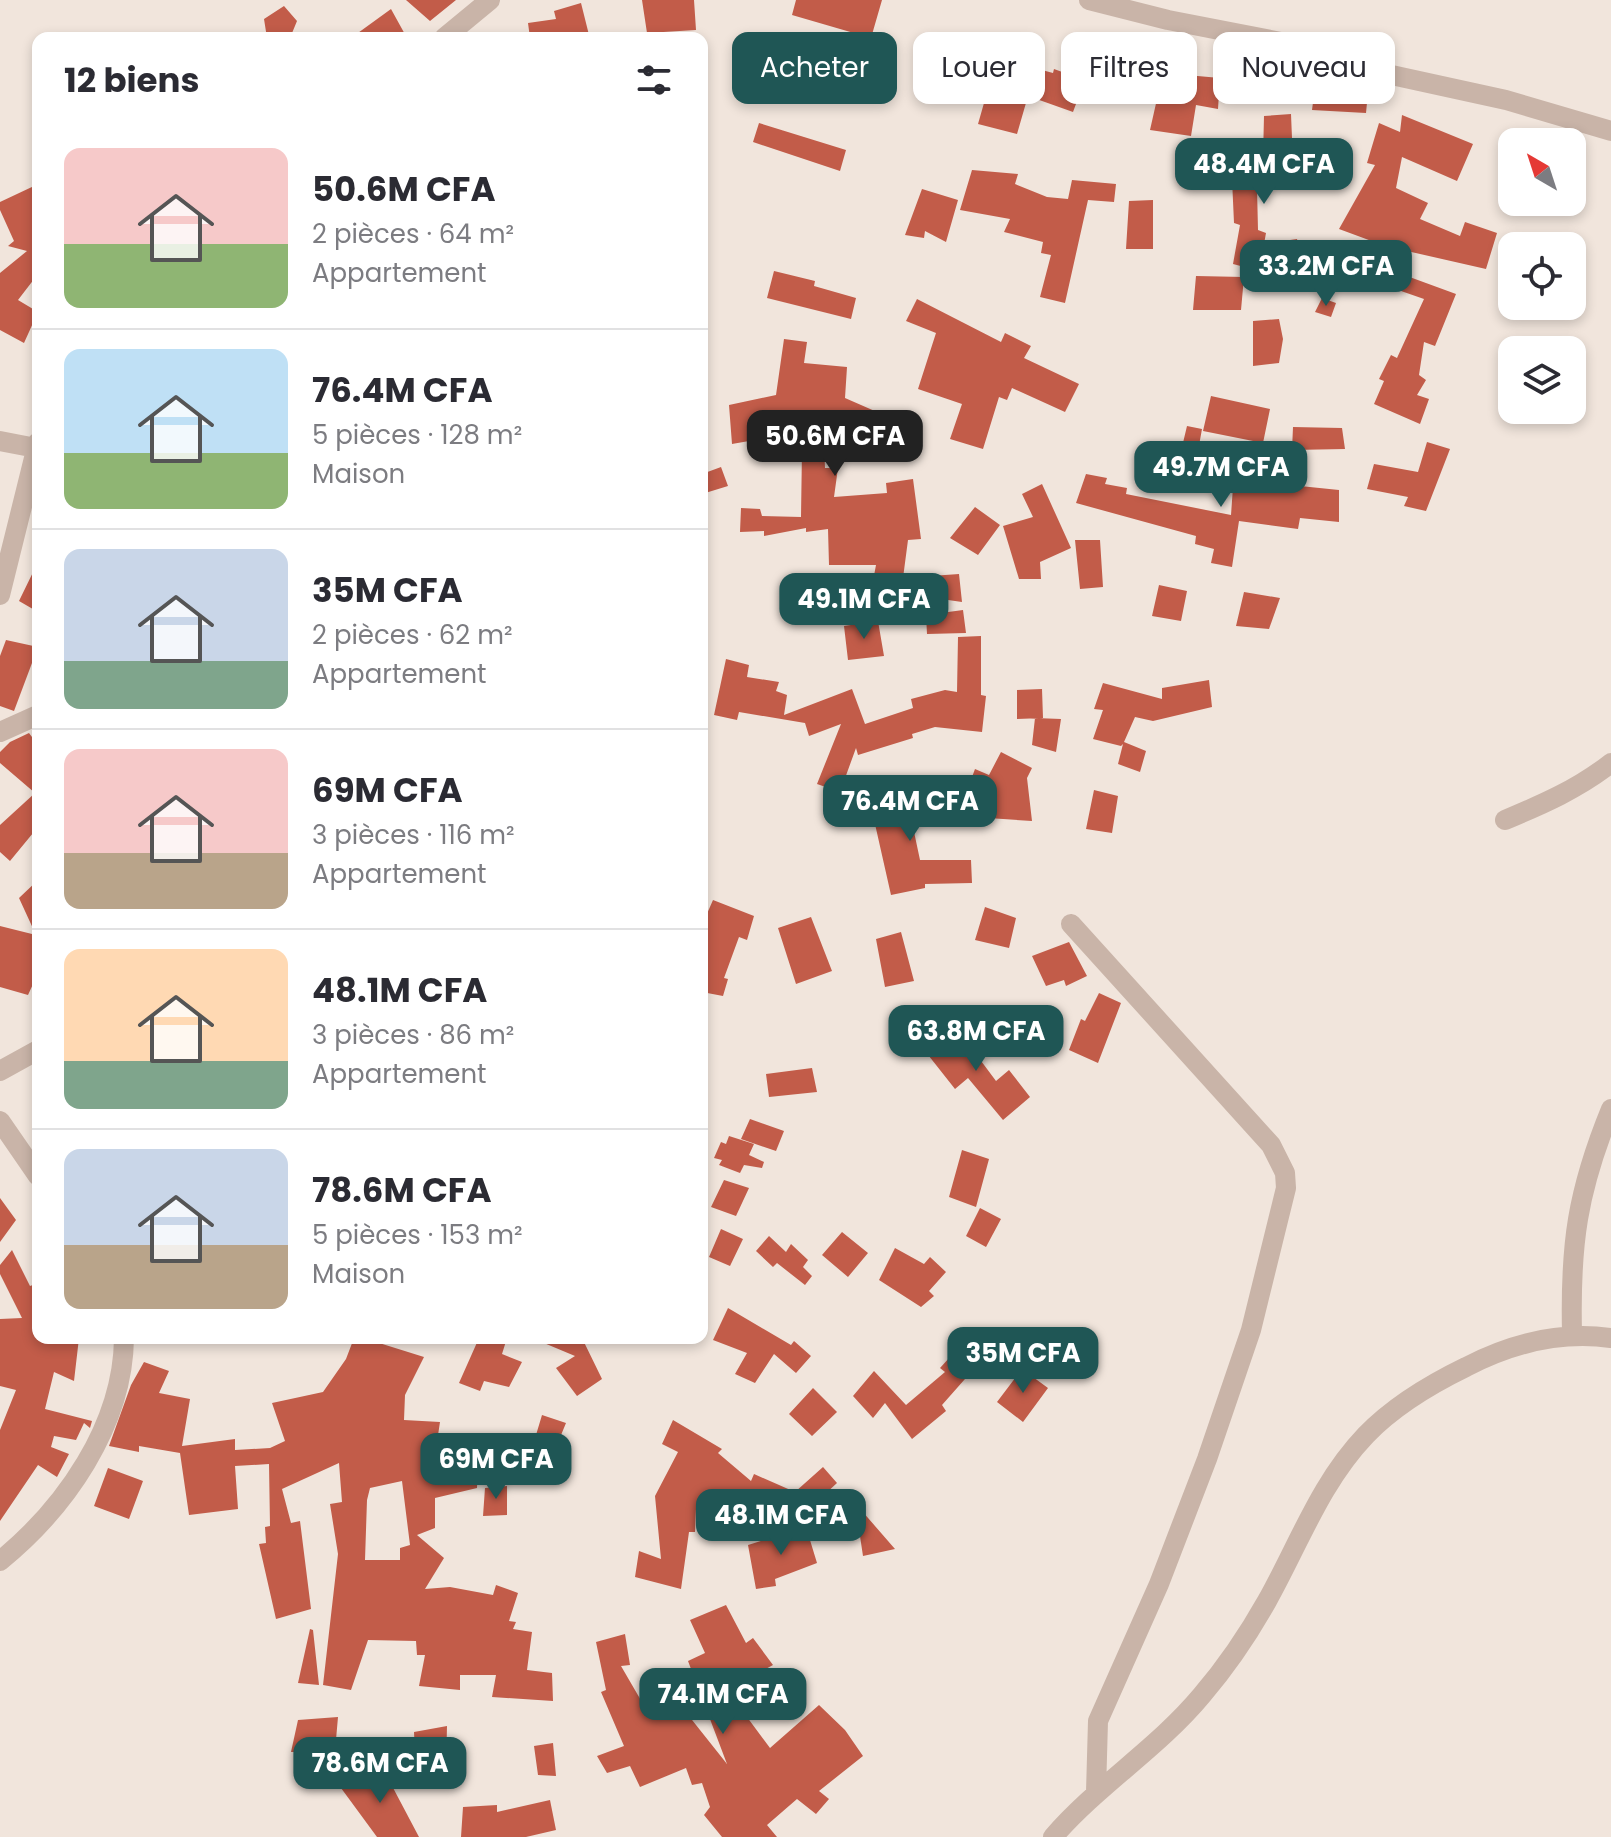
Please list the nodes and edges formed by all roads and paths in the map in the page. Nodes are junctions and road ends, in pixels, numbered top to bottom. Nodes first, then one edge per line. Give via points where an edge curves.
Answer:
1 (490, 0) edge
2 (1089, 0) edge
3 (451, 32) edge
4 (1611, 131) edge
5 (0, 441) edge
6 (32, 444) edge
7 (32, 465) edge
8 (0, 595) edge
9 (32, 718) edge
10 (0, 732) edge
11 (1611, 763) edge
12 (1505, 820) dead end
13 (1071, 924) dead end
14 (32, 1053) edge
15 (0, 1071) edge
16 (1611, 1109) edge
17 (0, 1121) edge
18 (32, 1167) edge
19 (1572, 1333) junction
20 (1611, 1338) edge
21 (123, 1344) edge
22 (0, 1561) edge
23 (1096, 1792) junction
24 (1053, 1837) edge

1 - 3 street
2 - 4 street via 1307,47 1387,74 1506,100
5 - 6 street
7 - 8 street
9 - 10 street
11 - 12 street via 1576,788
13 - 23 street via 1271,1145 1286,1188 1251,1330 1207,1459 1098,1721
14 - 15 street
16 - 19 street via 1579,1200 1571,1270
17 - 18 street
19 - 20 street
19 - 23 street via 1482,1359 1401,1406 1367,1433 1316,1502 1266,1602 1201,1696 1160,1739
21 - 22 street via 105,1423 76,1480
23 - 24 street

